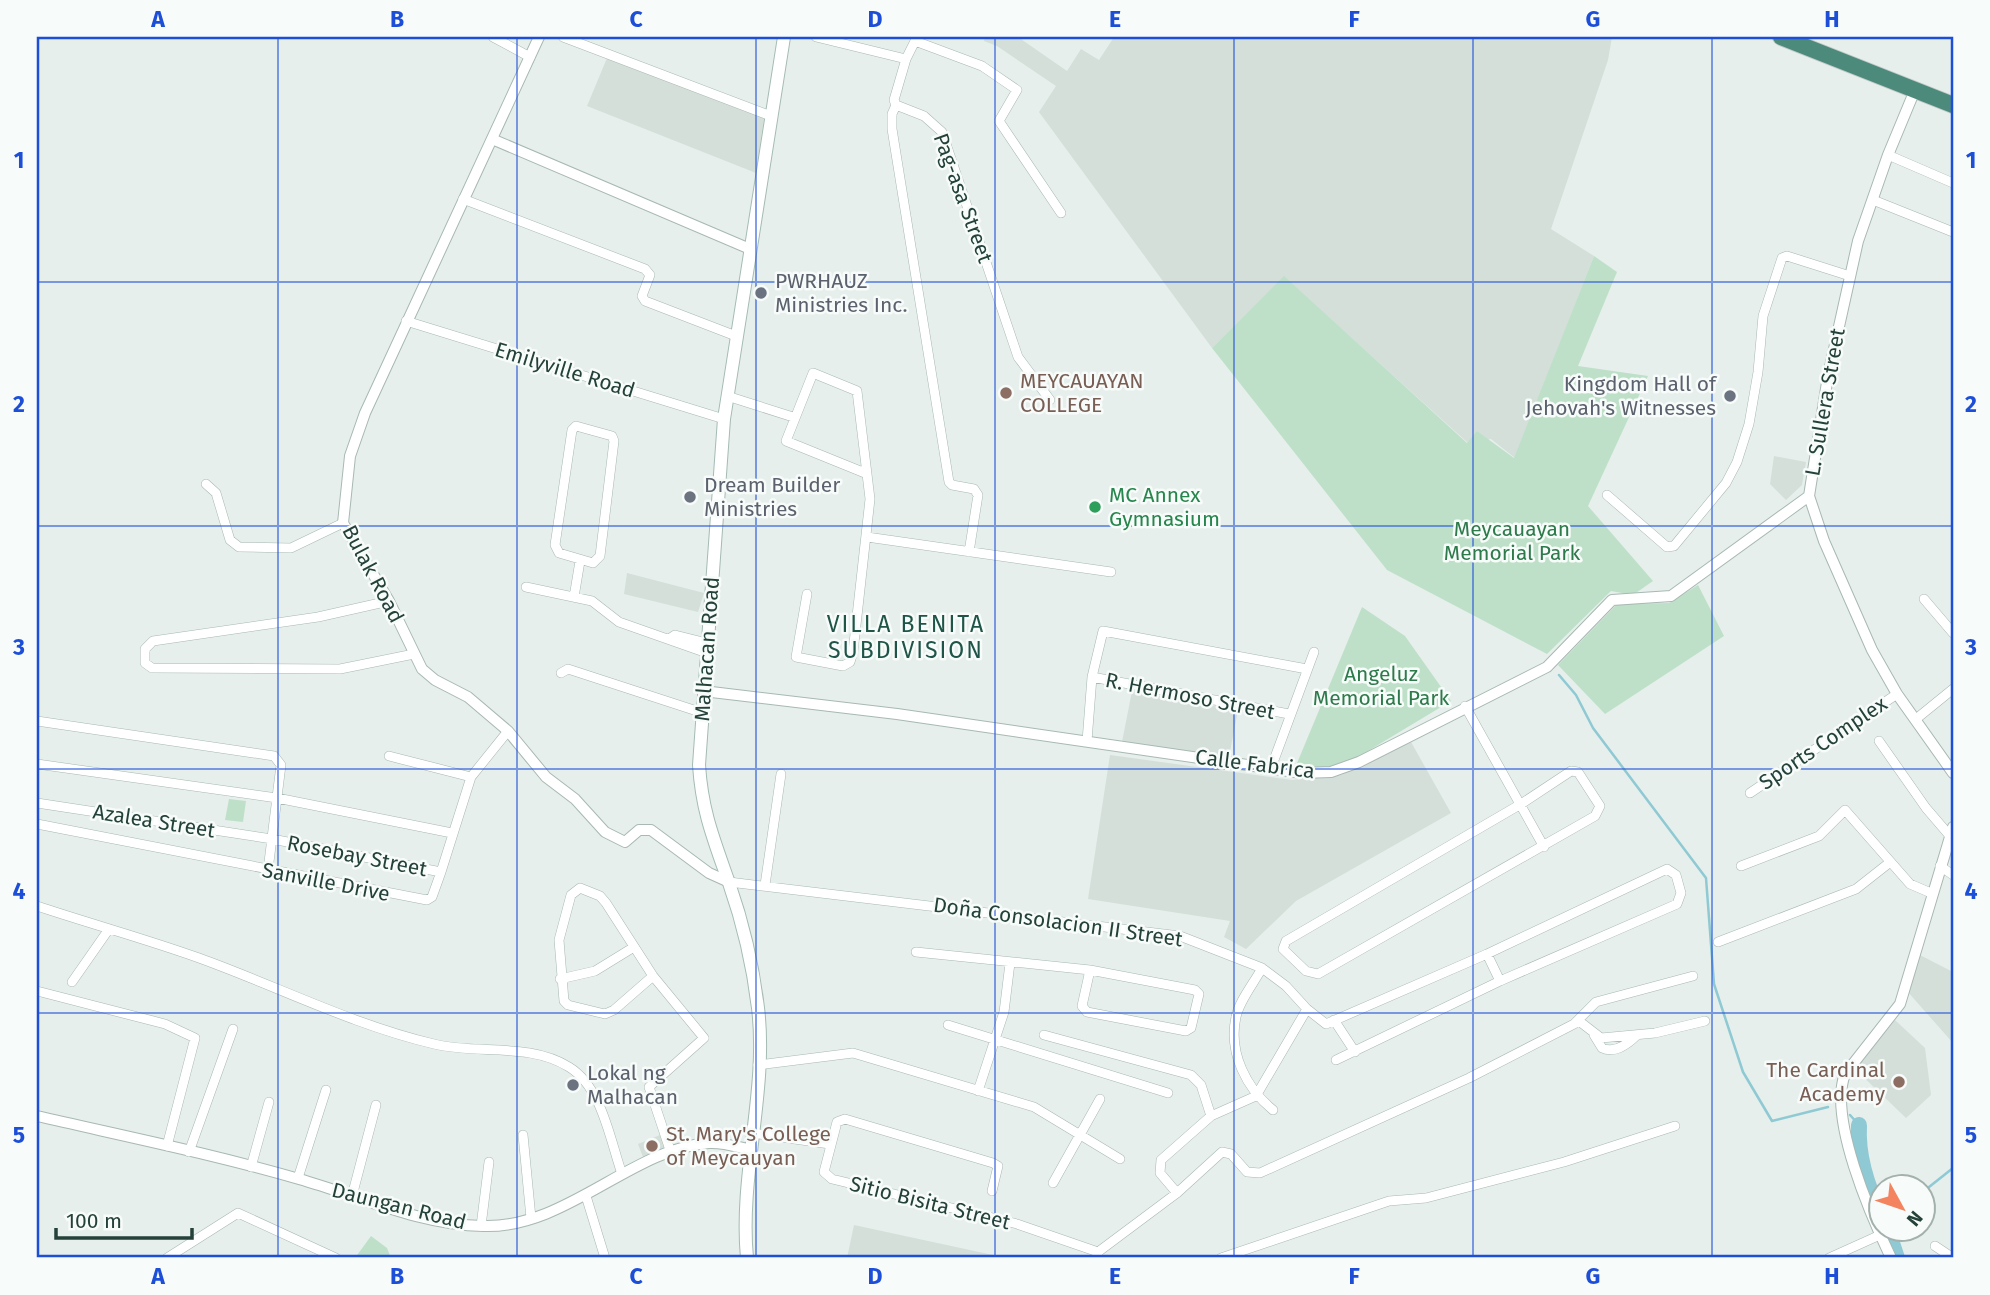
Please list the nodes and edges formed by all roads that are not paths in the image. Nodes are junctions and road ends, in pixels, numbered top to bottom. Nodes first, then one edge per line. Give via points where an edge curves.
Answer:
1 (493, 37) edge
2 (539, 37) edge
3 (563, 37) edge
4 (785, 37) edge
5 (816, 37) edge
6 (1781, 37) edge
7 (1812, 42) edge
8 (530, 57) junction
9 (906, 59) junction
10 (1915, 90) junction
11 (896, 105) junction
12 (1953, 105) edge
13 (771, 116) junction
14 (492, 139) junction
15 (1888, 155) junction
16 (1953, 183) edge
17 (463, 199) junction
18 (1873, 200) junction
19 (1061, 213) dead end
20 (1953, 232) edge
21 (750, 248) junction
22 (1850, 276) junction
23 (406, 321) junction
24 (736, 336) junction
25 (727, 396) junction
26 (1050, 400) dead end
27 (793, 417) junction
28 (724, 419) junction
29 (866, 473) junction
30 (206, 484) dead end
31 (1607, 495) dead end
32 (1809, 496) junction
33 (343, 523) junction
34 (867, 537) junction
35 (968, 552) junction
36 (580, 561) junction
37 (1111, 572) dead end
38 (526, 587) dead end
39 (807, 594) dead end
40 (574, 597) junction
41 (1924, 599) dead end
42 (389, 601) junction
43 (1953, 632) edge
44 (707, 648) junction
45 (1314, 652) dead end
46 (414, 653) junction
47 (1307, 669) junction
48 (561, 673) dead end
49 (1092, 677) junction
50 (1953, 689) edge
51 (703, 691) junction
52 (1897, 694) junction
53 (1465, 706) junction
54 (703, 713) junction
55 (1289, 715) junction
56 (1916, 719) junction
57 (37, 721) edge
58 (508, 731) junction
59 (1087, 741) junction
60 (1879, 741) dead end
61 (389, 756) dead end
62 (37, 764) edge
63 (1271, 768) junction
64 (1953, 773) edge
65 (781, 774) dead end
66 (471, 777) junction
67 (1750, 793) dead end
68 (277, 798) junction
69 (37, 803) edge
70 (1521, 804) junction
71 (37, 824) edge
72 (1952, 830) edge
73 (452, 833) junction
74 (272, 839) junction
75 (1544, 847) junction
76 (1889, 863) junction
77 (1741, 866) dead end
78 (1940, 866) junction
79 (268, 870) junction
80 (441, 872) junction
81 (1953, 875) edge
82 (729, 882) junction
83 (765, 885) junction
84 (1931, 894) junction
85 (37, 906) edge
86 (109, 929) junction
87 (1718, 942) dead end
88 (634, 947) junction
89 (916, 951) dead end
90 (1487, 954) junction
91 (1010, 963) junction
92 (1262, 968) junction
93 (1090, 970) junction
94 (653, 976) junction
95 (1693, 976) dead end
96 (560, 979) junction
97 (1500, 981) junction
98 (72, 982) dead end
99 (37, 991) edge
100 (1307, 1009) junction
101 (1334, 1020) junction
102 (1579, 1021) junction
103 (1705, 1021) dead end
104 (948, 1025) dead end
105 (233, 1029) dead end
106 (1044, 1035) dead end
107 (996, 1037) junction
108 (1355, 1052) junction
109 (1336, 1060) dead end
110 (758, 1065) junction
111 (326, 1090) dead end
112 (978, 1091) junction
113 (1168, 1093) dead end
114 (1256, 1096) junction
115 (1100, 1099) dead end
116 (269, 1102) dead end
117 (376, 1105) dead end
118 (1273, 1110) dead end
119 (37, 1116) edge
120 (1211, 1116) junction
121 (1675, 1126) dead end
122 (752, 1133) junction
123 (523, 1135) dead end
124 (1081, 1136) junction
125 (830, 1144) junction
126 (167, 1146) junction
127 (751, 1150) junction
128 (189, 1152) junction
129 (671, 1153) junction
130 (1120, 1159) dead end
131 (489, 1162) dead end
132 (251, 1167) junction
133 (622, 1174) junction
134 (298, 1178) junction
135 (1053, 1184) dead end
136 (992, 1191) dead end
137 (1177, 1193) junction
138 (352, 1196) junction
139 (586, 1196) junction
140 (1868, 1203) edge
141 (531, 1218) junction
142 (481, 1226) junction
143 (1868, 1240) edge
144 (1883, 1242) edge
145 (1935, 1246) dead end
146 (744, 1254) edge
147 (1098, 1255) edge
148 (167, 1258) edge
149 (335, 1258) edge
150 (605, 1258) edge
151 (1221, 1258) edge
152 (1829, 1258) edge
153 (1891, 1258) edge
154 (1953, 1258) edge

1 - 8 street
2 - 8 street, Bulak Road
3 - 13 street
4 - 13 main road, Malhacan Road
5 - 9 street
6 - 7 highway
7 - 10 highway
8 - 14 street, Bulak Road
9 - 11 street
9 - 19 street via 915,41 982,66 1017,90 999,121
10 - 12 highway
10 - 15 street, L. Sullera Street
11 - 26 street, Pag-asa Street via 923,116 942,132 1018,357
11 - 35 street via 892,129 949,482 974,489 978,495
13 - 21 main road, Malhacan Road
14 - 17 street, Bulak Road
14 - 21 street
15 - 16 street
15 - 18 street, L. Sullera Street
17 - 23 street, Bulak Road
17 - 24 street via 645,269 650,275 642,296 645,301
18 - 20 street
18 - 22 street, L. Sullera Street
21 - 24 main road, Malhacan Road
22 - 31 street via 1782,258 1763,316 1749,424 1737,462 1674,546 1667,547
22 - 32 street, L. Sullera Street
23 - 28 street, Emilyville Road
23 - 33 street, Bulak Road via 350,456
24 - 25 main road, Malhacan Road
25 - 27 street
25 - 28 main road, Malhacan Road
27 - 29 street via 788,442
27 - 29 street via 813,373 853,387 860,400
28 - 44 main road, Malhacan Road
29 - 34 street via 870,499
30 - 33 street via 216,493 230,540 239,547 298,547
32 - 52 street, L. Sullera Street via 1872,650
32 - 53 street, Calle Fabrica via 1671,596 1612,600 1547,667
33 - 42 street, Bulak Road
34 - 35 street
34 - 39 street via 853,652 843,666 796,657
35 - 37 street
36 - 36 street via 593,563 600,556 614,441 612,436 576,426 555,545 559,553
36 - 40 street
38 - 40 street
40 - 44 street via 598,604 619,622 674,644
41 - 43 street
42 - 46 street, Bulak Road
42 - 46 street via 318,617 153,641 145,649 145,663 152,668 340,669
44 - 51 main road, Malhacan Road
45 - 47 street
46 - 58 street, Bulak Road via 422,669 435,680 468,697
47 - 49 street via 1107,630 1101,634
47 - 55 street
48 - 54 street via 568,669
49 - 55 street, R. Hermoso Street
49 - 59 street
50 - 56 street
51 - 54 main road, Malhacan Road
51 - 59 street, Calle Fabrica
52 - 56 street, L. Sullera Street
52 - 67 street, Sports Complex
53 - 63 street, Calle Fabrica via 1344,768 1310,774
53 - 70 street
54 - 82 main road, Malhacan Road via 701,793 711,837
55 - 63 street
56 - 64 street, L. Sullera Street
57 - 68 street via 274,757 281,765
58 - 66 street, Sanville Drive
58 - 82 street, Bulak Road via 546,777 615,838 625,842 639,830 651,830 709,873
59 - 63 street, Calle Fabrica
60 - 72 street via 1926,808
61 - 66 street
62 - 68 street
65 - 83 street
66 - 73 street, Sanville Drive
68 - 73 street
68 - 74 street
69 - 74 street, Azalea Street
70 - 75 street
70 - 75 street via 1574,770 1600,806 1595,816
70 - 75 street via 1286,941 1283,949 1306,971 1318,974
71 - 79 street, Sanville Drive
72 - 78 street
73 - 80 street, Sanville Drive
74 - 79 street
74 - 80 street, Rosebay Street
76 - 77 street via 1845,810 1819,836
76 - 84 street via 1910,884
76 - 87 street via 1856,889
78 - 81 street
78 - 84 street
79 - 80 street, Sanville Drive via 422,901 432,897
82 - 83 street, Doña Consolacion II Street
82 - 110 main road, Malhacan Road via 752,967
83 - 92 street, Doña Consolacion II Street via 1180,936
84 - 140 street via 1900,1004 1841,1084 1842,1116
85 - 86 street
86 - 98 street
86 - 133 street via 384,1030 424,1041 552,1058 589,1084
88 - 94 street
88 - 96 street via 595,971
88 - 96 street via 600,896 580,888 571,895 559,940
89 - 91 street
90 - 97 street
90 - 97 street via 1667,869 1676,875 1681,893 1676,904
90 - 101 street
91 - 93 street
91 - 107 street
92 - 100 street, Doña Consolacion II Street
92 - 114 street via 1236,1015 1234,1037 1237,1059
93 - 93 street via 1197,991 1189,1031 1087,1012 1082,1006
94 - 96 street via 605,1014 568,1005
94 - 129 street via 704,1038 649,1087
95 - 102 street via 1596,1002
97 - 108 street
99 - 126 street via 164,1024 195,1038
100 - 101 street via 1326,1024
100 - 114 street
101 - 108 street
102 - 103 street via 1601,1038
102 - 137 street via 1469,1078 1260,1173 1247,1172 1231,1154 1222,1152
104 - 107 street
105 - 128 street
106 - 120 street via 1191,1075 1201,1084
107 - 112 street
107 - 113 street
108 - 109 street
110 - 112 street via 853,1053
110 - 122 main road, Malhacan Road
111 - 134 street
112 - 124 street via 1034,1107
114 - 118 street
114 - 120 street
115 - 124 street
116 - 132 street
117 - 138 street
119 - 126 street, Daungan Road
120 - 137 street via 1158,1166
121 - 151 street via 1564,1163 1426,1198 1389,1201
122 - 125 street
122 - 127 main road, Malhacan Road
123 - 141 street
124 - 130 street
124 - 135 street
125 - 136 street via 836,1122 845,1119 993,1163 998,1172
125 - 147 street, Sitio Bisita Street via 824,1172 832,1179 1017,1224
126 - 128 street, Daungan Road
127 - 129 street, Daungan Road via 705,1143
127 - 146 main road, Malhacan Road
128 - 132 street, Daungan Road
129 - 133 street, Daungan Road
131 - 142 street
132 - 134 street, Daungan Road
133 - 139 street, Daungan Road
134 - 138 street, Daungan Road
137 - 147 street
138 - 142 street, Daungan Road via 439,1221
139 - 141 street, Daungan Road
139 - 150 street
141 - 142 street, Daungan Road via 511,1225
143 - 152 street
144 - 153 street
145 - 154 street
148 - 149 street via 238,1213

